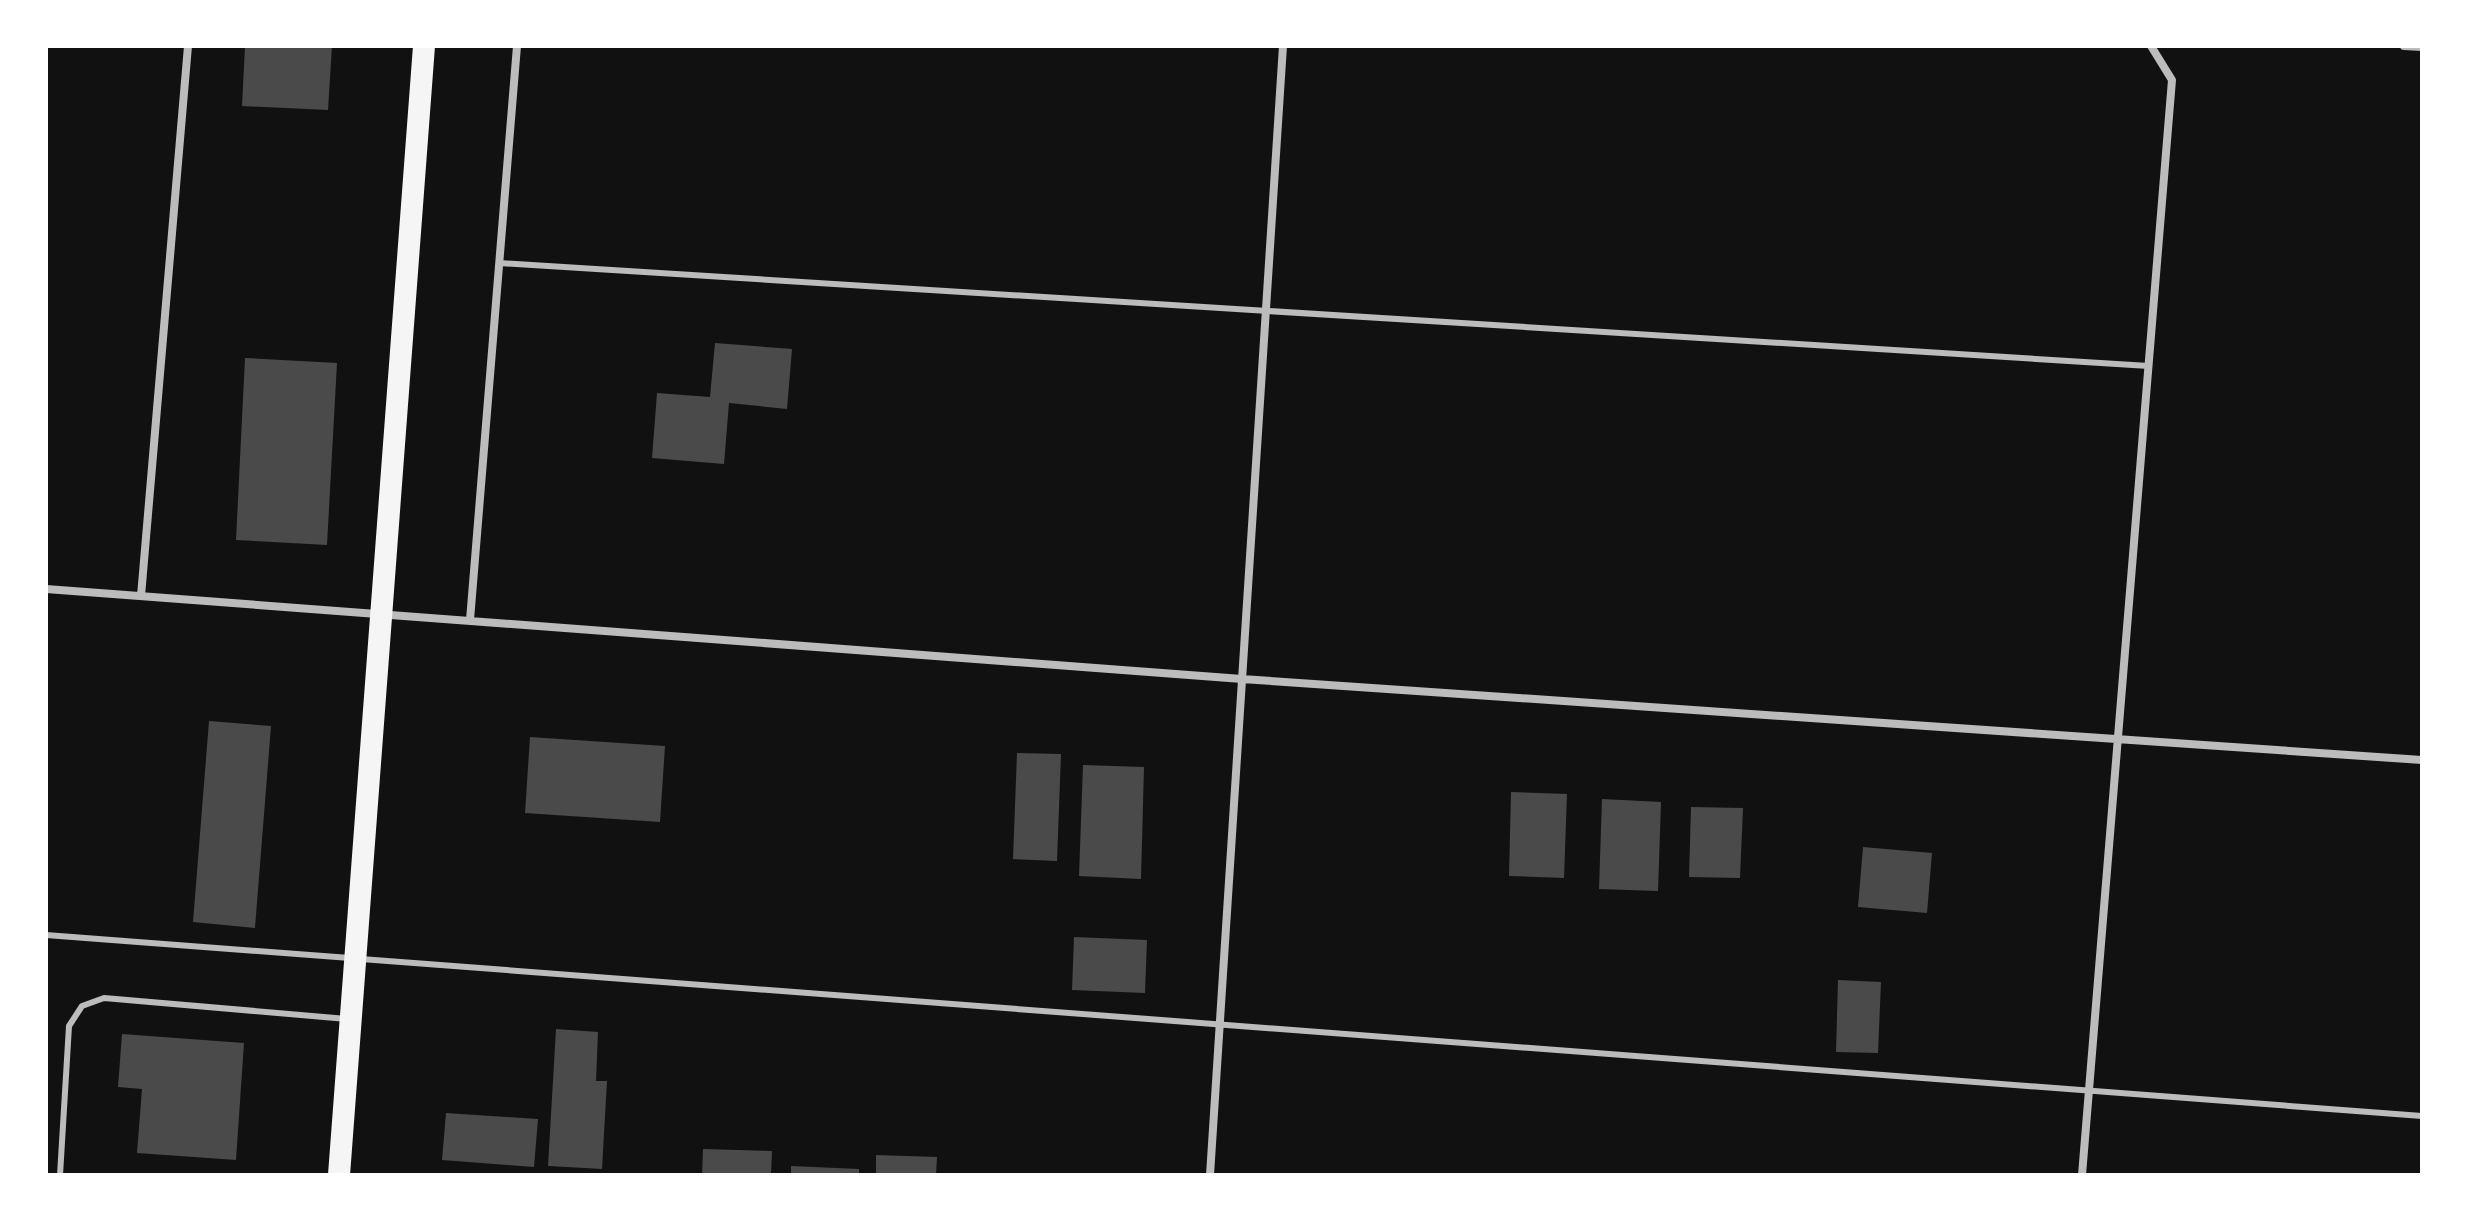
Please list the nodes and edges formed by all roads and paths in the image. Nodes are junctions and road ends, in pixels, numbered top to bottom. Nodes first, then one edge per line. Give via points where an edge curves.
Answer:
1 (188, 46) edge
2 (424, 46) edge
3 (517, 46) edge
4 (1283, 46) edge
5 (2151, 46) edge
6 (2404, 46) edge
7 (2422, 47) edge
8 (499, 263) junction
9 (1266, 311) junction
10 (2149, 366) junction
11 (46, 589) edge
12 (141, 596) junction
13 (380, 613) junction
14 (470, 620) junction
15 (1242, 679) junction
16 (2119, 739) junction
17 (2422, 760) edge
18 (46, 935) edge
19 (355, 958) junction
20 (350, 1020) junction
21 (1220, 1024) junction
22 (2089, 1091) junction
23 (2422, 1116) edge
24 (60, 1175) edge
25 (339, 1175) edge
26 (1210, 1175) edge
27 (2082, 1175) edge

1 - 12 street
2 - 13 highway
3 - 8 street
4 - 9 street
5 - 10 street via 2172,80
6 - 7 street
8 - 9 lane
8 - 14 street
9 - 10 lane
9 - 15 street
10 - 16 street
11 - 12 street
12 - 13 street
13 - 14 street
13 - 19 highway
14 - 15 street
15 - 16 street
15 - 21 street
16 - 17 street
16 - 22 street
18 - 19 lane
19 - 20 highway
19 - 21 lane
20 - 24 lane via 104,998 82,1006 69,1026
20 - 25 highway
21 - 22 lane
21 - 26 street
22 - 23 lane
22 - 27 street

